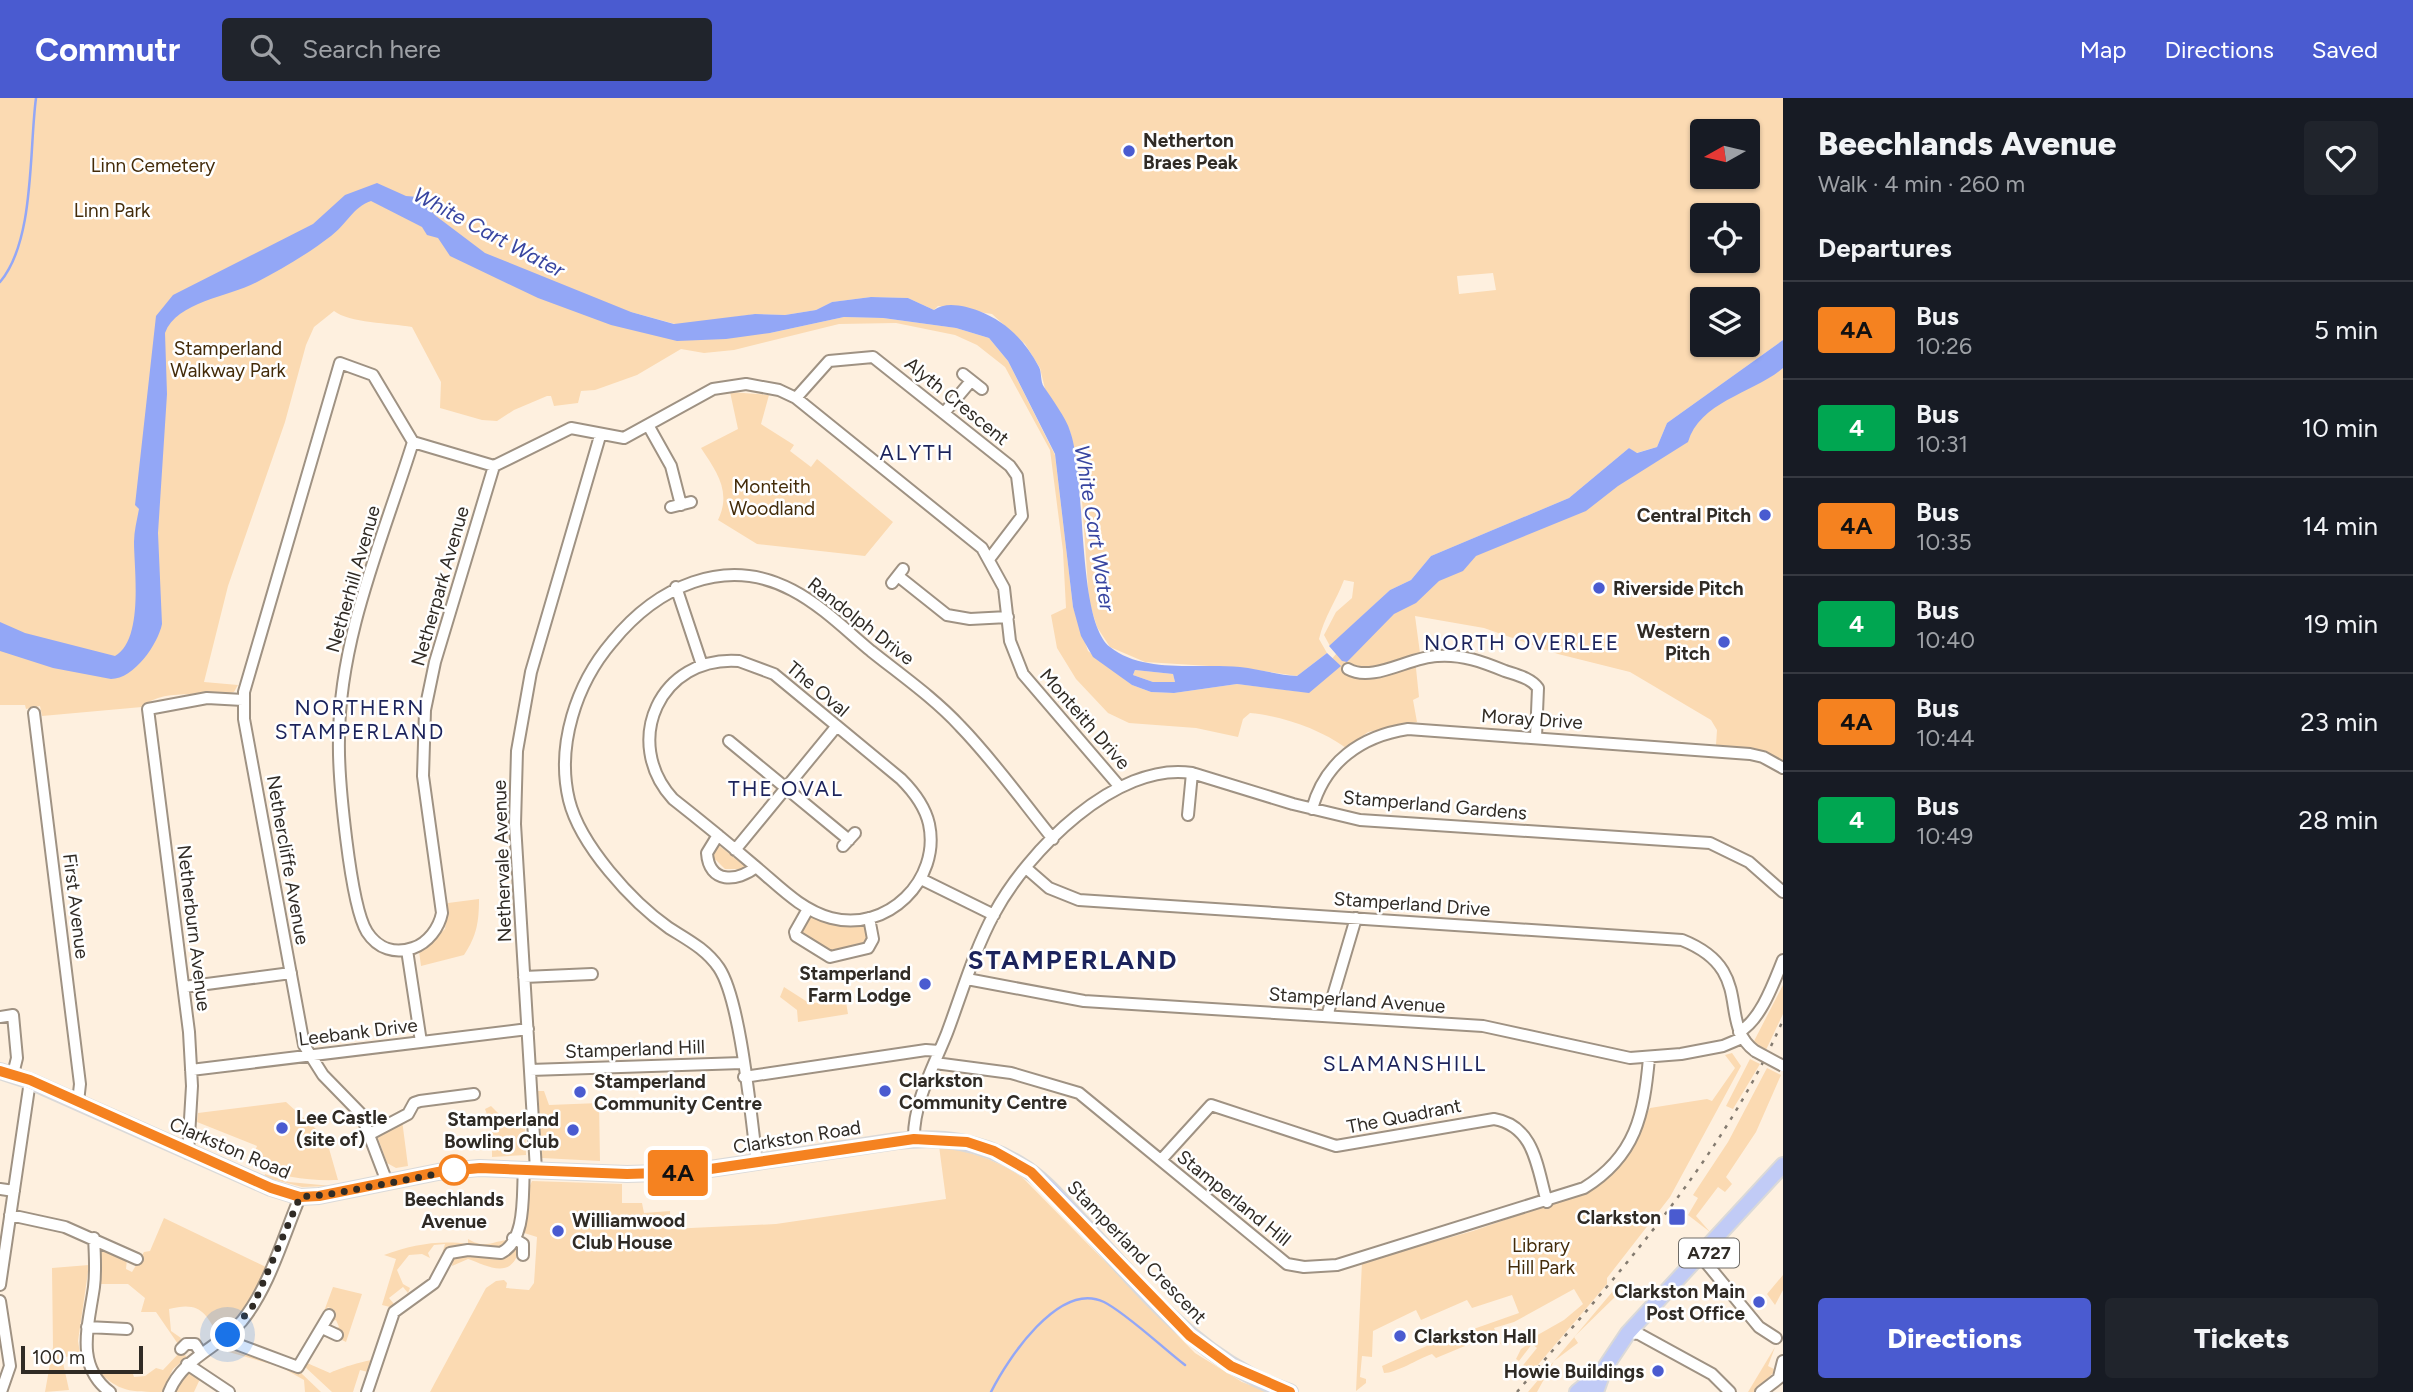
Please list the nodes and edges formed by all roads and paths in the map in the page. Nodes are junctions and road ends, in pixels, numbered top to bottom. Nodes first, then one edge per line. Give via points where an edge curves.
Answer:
1 (982, 389) dead end
2 (796, 398) junction
3 (944, 413) junction
4 (648, 425) junction
5 (600, 436) junction
6 (413, 442) junction
7 (494, 466) junction
8 (681, 505) dead end
9 (990, 558) junction
10 (898, 576) dead end
11 (676, 587) junction
12 (1008, 617) junction
13 (702, 665) junction
14 (1348, 669) dead end
15 (243, 700) junction
16 (34, 713) dead end
17 (836, 727) junction
18 (1536, 737) junction
19 (729, 741) dead end
20 (1783, 768) edge
21 (1192, 773) junction
22 (1119, 786) junction
23 (786, 788) junction
24 (1312, 809) junction
25 (1189, 815) dead end
26 (718, 835) junction
27 (1053, 839) junction
28 (849, 840) dead end
29 (736, 850) junction
30 (756, 867) junction
31 (1026, 868) junction
32 (921, 878) junction
33 (1783, 892) edge
34 (807, 909) junction
35 (994, 915) junction
36 (869, 918) junction
37 (1356, 918) junction
38 (407, 950) junction
39 (1783, 960) edge
40 (291, 974) junction
41 (593, 974) dead end
42 (524, 977) junction
43 (967, 979) junction
44 (184, 987) junction
45 (1327, 1016) junction
46 (0, 1017) edge
47 (528, 1029) junction
48 (1740, 1035) junction
49 (421, 1042) junction
50 (939, 1051) junction
51 (309, 1056) junction
52 (1649, 1058) junction
53 (742, 1063) junction
54 (935, 1063) junction
55 (1783, 1066) edge
56 (191, 1070) junction
57 (530, 1070) junction
58 (6, 1072) edge
59 (744, 1077) junction
60 (30, 1080) junction
61 (474, 1094) dead end
62 (78, 1102) junction
63 (370, 1134) junction
64 (914, 1139) junction
65 (188, 1153) junction
66 (1161, 1160) junction
67 (757, 1163) junction
68 (1783, 1165) edge
69 (530, 1170) junction
70 (1783, 1175) edge
71 (387, 1182) junction
72 (0, 1189) edge
73 (14, 1191) junction
74 (300, 1197) junction
75 (1547, 1202) junction
76 (10, 1215) junction
77 (94, 1238) junction
78 (513, 1238) junction
79 (523, 1255) dead end
80 (1703, 1259) junction
81 (134, 1260) dead end
82 (0, 1285) edge
83 (0, 1301) edge
84 (0, 1309) edge
85 (329, 1315) dead end
86 (87, 1326) junction
87 (322, 1328) junction
88 (127, 1329) dead end
89 (1633, 1333) junction
90 (337, 1335) dead end
91 (1776, 1338) dead end
92 (223, 1339) junction
93 (181, 1349) dead end
94 (201, 1353) junction
95 (1783, 1361) edge
96 (187, 1364) junction
97 (1604, 1370) junction
98 (1781, 1376) edge
99 (1, 1392) edge
100 (110, 1392) edge
101 (169, 1392) edge
102 (229, 1392) edge
103 (368, 1392) edge
104 (1290, 1392) edge
105 (1577, 1392) edge
106 (1596, 1392) edge
107 (1730, 1392) edge
108 (1761, 1392) edge

1 - 3 street via 967,378
2 - 3 street, Alyth Crescent via 829,361 873,357
2 - 4 street, Monteith Drive via 767,387 730,385 697,395
2 - 9 street, Monteith Drive via 975,540
3 - 9 street, Alyth Crescent via 1017,476 1022,516
4 - 5 street, Monteith Drive via 625,438
4 - 8 street via 671,466
5 - 7 street, Monteith Drive via 566,430
5 - 42 street, Nethervale Avenue via 522,715 515,824
6 - 7 street
6 - 15 street, Nethercliffe Avenue via 373,375 340,363
6 - 38 street, Netherhill Avenue via 353,632 338,738 360,915 381,946
7 - 38 street, Netherpark Avenue via 425,710 423,776 442,913 437,929 418,947
9 - 12 street, Monteith Drive via 1004,588
10 - 12 street via 947,615
11 - 13 street
11 - 27 street, Randolph Drive via 706,577 742,576 772,581 802,596 960,726
11 - 53 street, Randolph Drive via 622,629 586,681 569,733 566,785 582,832 611,871 659,920 708,954 723,975
12 - 22 street, Monteith Drive via 1010,641 1023,674
13 - 17 street, The Oval via 739,661 769,671
13 - 26 street, The Oval via 663,694 652,720 649,756 666,791
14 - 18 street via 1368,674 1414,656 1462,656 1535,684 1539,692
15 - 40 street, Nethercliffe Avenue
15 - 44 street, Netherburn Avenue via 207,698 148,709
16 - 62 street, First Avenue via 80,1084
17 - 23 street
17 - 32 street, The Oval via 918,798 930,838
18 - 20 street, Moray Drive via 1750,754
18 - 24 street, Moray Drive via 1434,729 1387,732 1339,760
19 - 23 street
21 - 22 street, Stamperland Gardens via 1156,774
21 - 24 street, Stamperland Gardens
21 - 25 street
22 - 27 street, Stamperland Gardens
23 - 28 street
23 - 29 street
24 - 33 street, Stamperland Gardens via 1385,822 1710,843 1749,862
26 - 29 street, The Oval
26 - 30 street via 707,853 715,873 737,879
27 - 31 street, Stamperland Gardens
29 - 30 street, The Oval
30 - 34 street, The Oval
31 - 35 street, Stamperland Gardens
31 - 37 street, Stamperland Drive via 1049,888 1079,900
32 - 35 street
32 - 36 street, The Oval via 894,908
34 - 36 street, The Oval via 838,919
34 - 36 street via 796,936 830,957 868,948 873,939
35 - 43 street, Stamperland Gardens
37 - 45 street
37 - 48 street, Stamperland Drive via 1682,940 1703,951 1727,975
38 - 49 street
39 - 48 street via 1760,1008
40 - 44 street
40 - 51 street, Nethercliffe Avenue
41 - 42 street
42 - 47 street, Nethervale Avenue
43 - 45 street, Stamperland Avenue via 1084,1001
43 - 50 street, Stamperland Gardens
44 - 56 street, Netherburn Avenue
45 - 52 street, Stamperland Avenue via 1483,1027
46 - 58 street via 13,1015 17,1045
47 - 49 street, Leebank Drive
47 - 57 street, Nethervale Avenue
48 - 52 street, Stamperland Avenue via 1723,1046
48 - 55 street, bridge via 1755,1051
49 - 51 street, Leebank Drive
50 - 54 street, Stamperland Gardens
50 - 59 street
51 - 56 street, Leebank Drive
51 - 63 street, Nethercliffe Avenue via 360,1114
52 - 75 street, Stamperland Hill via 1644,1110 1619,1156 1597,1180
53 - 57 street, Stamperland Hill
53 - 59 street, Randolph Drive
54 - 64 street, Stamperland Gardens via 915,1117
54 - 66 street, Stamperland Hill via 1011,1073 1074,1090
56 - 65 street, Netherburn Avenue
57 - 69 street, Nethervale Avenue
58 - 60 main road, Clarkston Road
59 - 67 street, Randolph Drive
60 - 62 main road, Clarkston Road
60 - 73 street
61 - 63 street via 414,1103 408,1114
62 - 65 main road, Clarkston Road
63 - 71 street, Nethercliffe Avenue
64 - 67 main road, Clarkston Road
64 - 104 main road, Stamperland Crescent via 967,1142 1022,1166 1190,1336 1231,1366
65 - 74 main road, Clarkston Road
66 - 75 street, Stamperland Hill via 1292,1266 1337,1265
66 - 75 street, The Quadrant via 1211,1105 1345,1146 1494,1119 1514,1125 1528,1139
67 - 69 main road, Clarkston Road via 671,1173
68 - 89 main road, A727
69 - 71 main road, Clarkston Road via 458,1170
69 - 78 street via 520,1226
70 - 80 main road, A727
71 - 74 main road, Clarkston Road
72 - 73 street
73 - 76 street
74 - 92 street via 253,1306
76 - 77 street via 47,1221
76 - 82 street
77 - 81 street
77 - 86 street via 94,1284
78 - 79 street via 523,1244
78 - 103 street via 501,1253 450,1253 434,1283 394,1312
80 - 89 main road, A727
80 - 91 street via 1759,1327
83 - 84 street
84 - 99 street via 10,1366
85 - 87 street
86 - 88 street
86 - 100 street via 89,1363
87 - 90 street
87 - 92 street via 298,1367
89 - 97 main road, A727
89 - 107 street via 1712,1374
92 - 94 street
93 - 94 street via 195,1344
94 - 96 street
95 - 98 street
96 - 101 street
96 - 102 street
97 - 105 main road, A727
97 - 106 main road, A727
98 - 108 street

